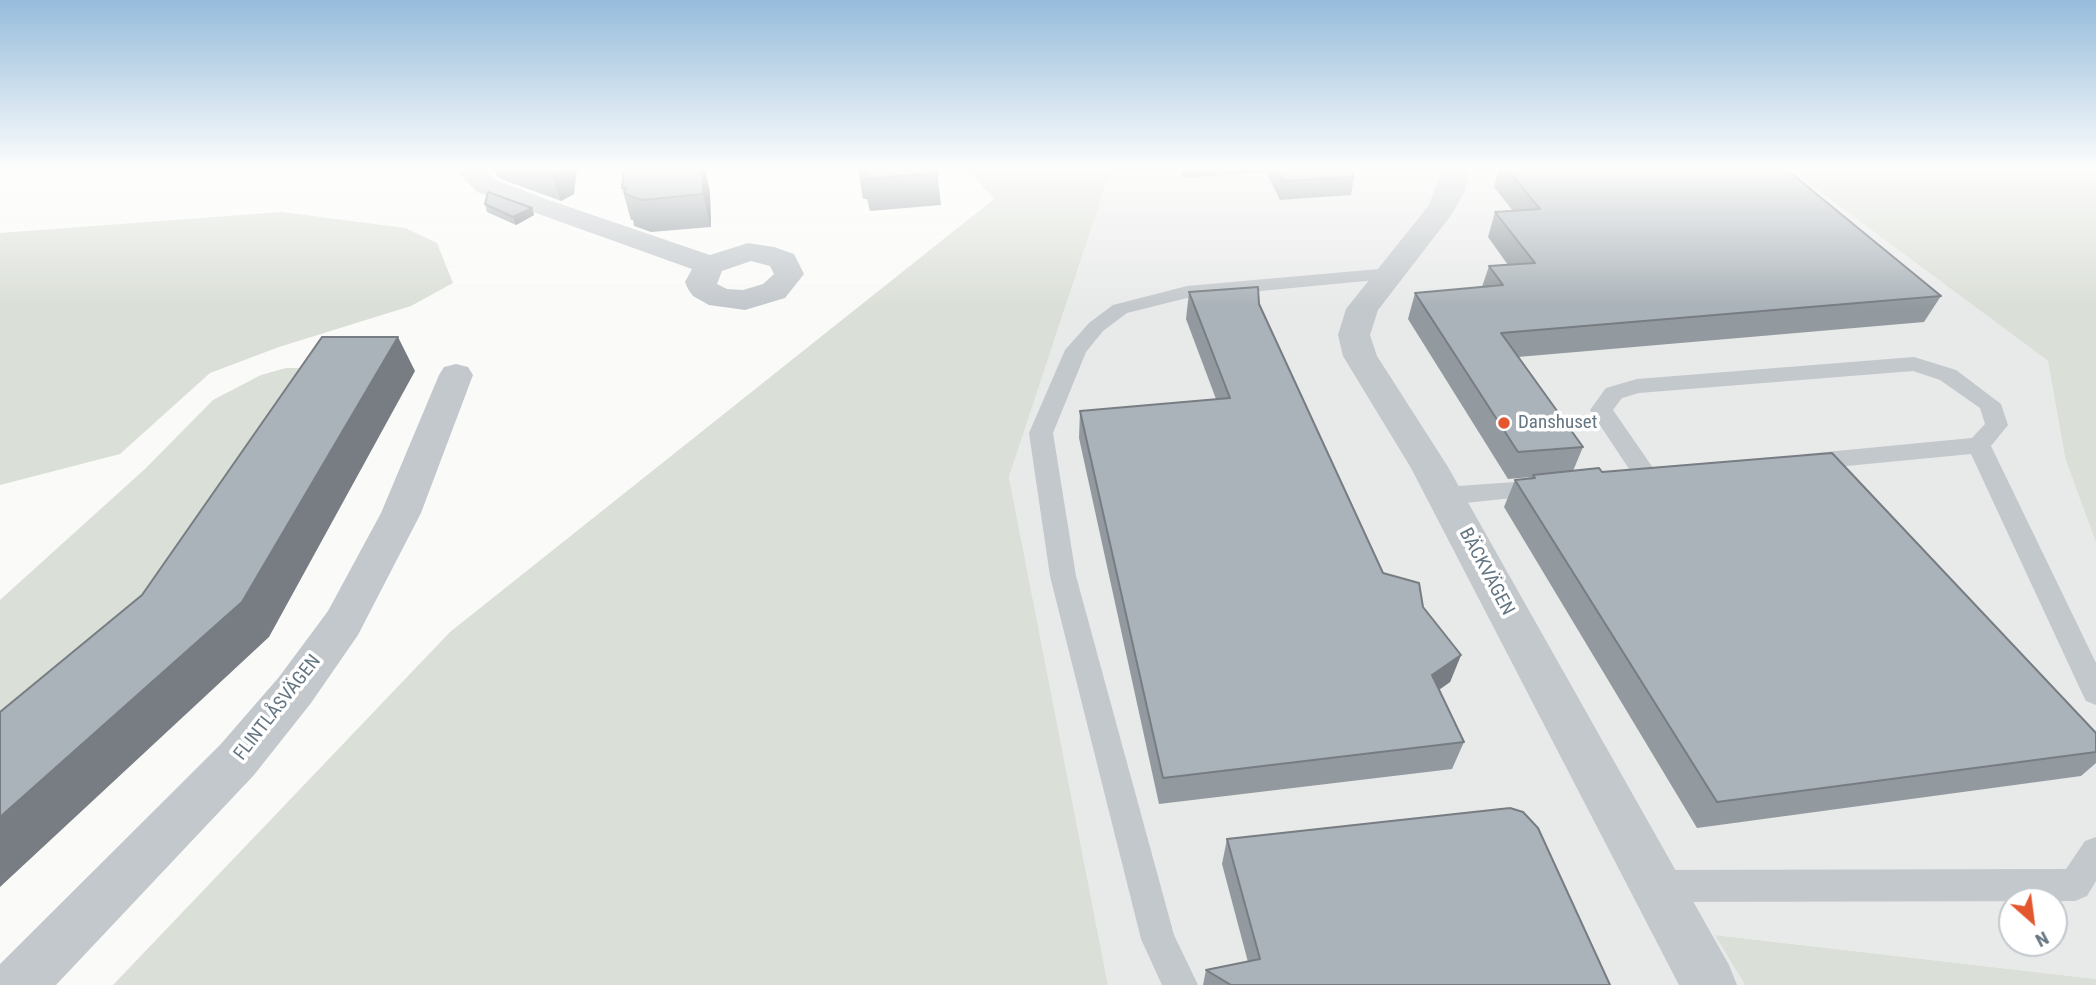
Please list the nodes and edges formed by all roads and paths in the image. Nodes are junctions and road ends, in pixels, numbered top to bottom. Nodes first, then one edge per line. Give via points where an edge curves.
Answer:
1 (567, 215) edge
2 (1437, 215) edge
3 (710, 265) dead end
4 (1390, 274) junction
5 (456, 375) dead end
6 (1979, 445) junction
7 (1786, 464) edge
8 (1675, 475) edge
9 (1648, 478) junction
10 (1620, 480) edge
11 (1566, 486) edge
12 (1445, 496) junction
13 (2096, 692) edge
14 (2096, 852) edge
15 (1656, 886) junction
16 (18, 985) edge
17 (1180, 985) edge
18 (1709, 985) edge

1 - 3 street
2 - 4 street, BÄCKVÄGEN
4 - 12 street, BÄCKVÄGEN via 1362,309 1354,335 1369,374
4 - 17 lane via 1188,292 1120,309 1076,350 1041,433 1063,576 1158,939
5 - 16 street, FLINTLÅSVÄGEN via 401,513 343,623 303,679 237,760
6 - 7 lane
6 - 9 lane via 1997,425 1990,404 1948,375 1914,364 1637,386 1614,393 1601,410
6 - 13 lane
8 - 9 lane
9 - 10 lane
11 - 12 lane
12 - 15 street, BÄCKVÄGEN
14 - 15 lane via 2075,885
15 - 18 street, BÄCKVÄGEN

